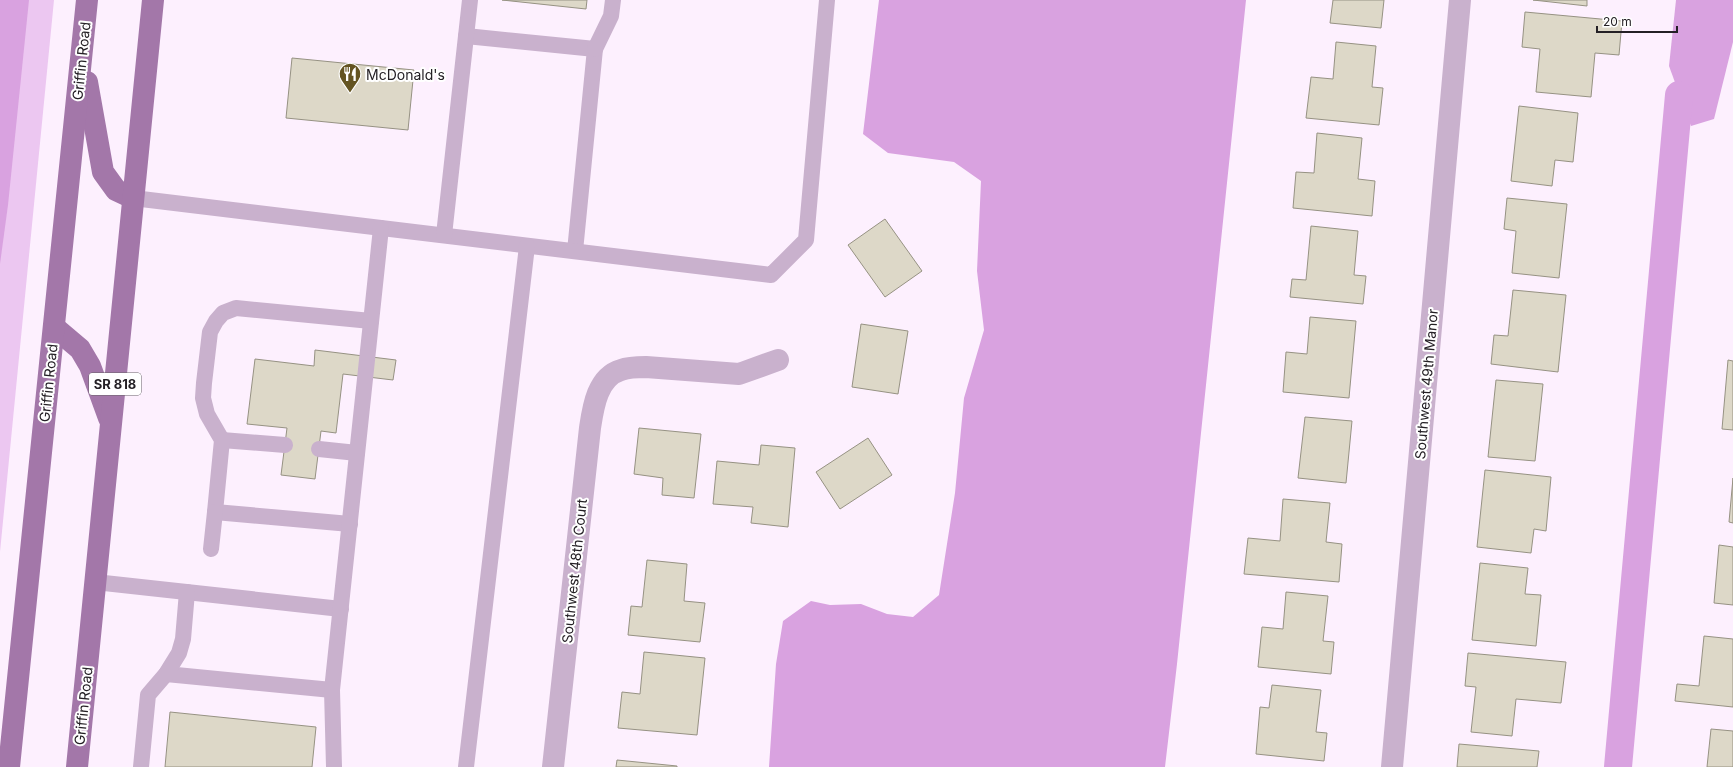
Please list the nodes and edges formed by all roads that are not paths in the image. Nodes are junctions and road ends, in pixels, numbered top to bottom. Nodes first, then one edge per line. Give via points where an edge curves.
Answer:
1 (87, 0) edge
2 (153, 0) edge
3 (470, 0) edge
4 (613, 0) edge
5 (822, 0) edge
6 (1460, 0) edge
7 (466, 36) junction
8 (595, 49) junction
9 (82, 55) junction
10 (133, 198) junction
11 (381, 228) junction
12 (444, 235) junction
13 (527, 246) junction
14 (575, 251) junction
15 (371, 321) junction
16 (54, 327) junction
17 (778, 360) dead end
18 (111, 423) junction
19 (222, 440) junction
20 (285, 445) dead end
21 (319, 449) dead end
22 (357, 453) junction
23 (215, 512) junction
24 (350, 524) junction
25 (211, 549) dead end
26 (95, 582) junction
27 (187, 592) junction
28 (341, 608) junction
29 (166, 674) junction
30 (332, 690) junction
31 (9, 767) edge
32 (77, 767) edge
33 (141, 767) edge
34 (334, 767) edge
35 (466, 767) edge
36 (553, 767) edge
37 (1392, 767) edge

1 - 9 main road, Griffin Road
2 - 10 main road, Griffin Road / SR 818
3 - 7 lane
4 - 8 lane via 611,16
5 - 14 lane via 806,240 802,245 771,275
6 - 37 street, Southwest 49th Manor
7 - 8 lane
7 - 12 lane
8 - 14 lane
9 - 10 main road via 102,172 116,190
9 - 16 main road, Griffin Road
10 - 11 lane
10 - 18 main road, Griffin Road / SR 818
11 - 12 lane
11 - 15 lane
12 - 13 lane
13 - 14 lane
13 - 35 lane
15 - 19 lane via 236,308 223,313 210,332 203,398 207,414
15 - 22 lane
16 - 18 main road via 80,349 90,366
16 - 31 main road, Griffin Road
17 - 36 street, Southwest 48th Court via 739,374 646,367 619,370 608,378 598,394 593,408
18 - 26 main road, Griffin Road / SR 818
19 - 20 lane
19 - 23 lane
21 - 22 lane
22 - 24 lane
23 - 24 lane
23 - 25 lane
24 - 28 lane
26 - 27 lane
26 - 32 main road, Griffin Road / SR 818
27 - 28 lane
27 - 29 lane via 183,639 179,653
28 - 30 lane
29 - 30 lane
29 - 33 lane via 148,695
30 - 34 lane

